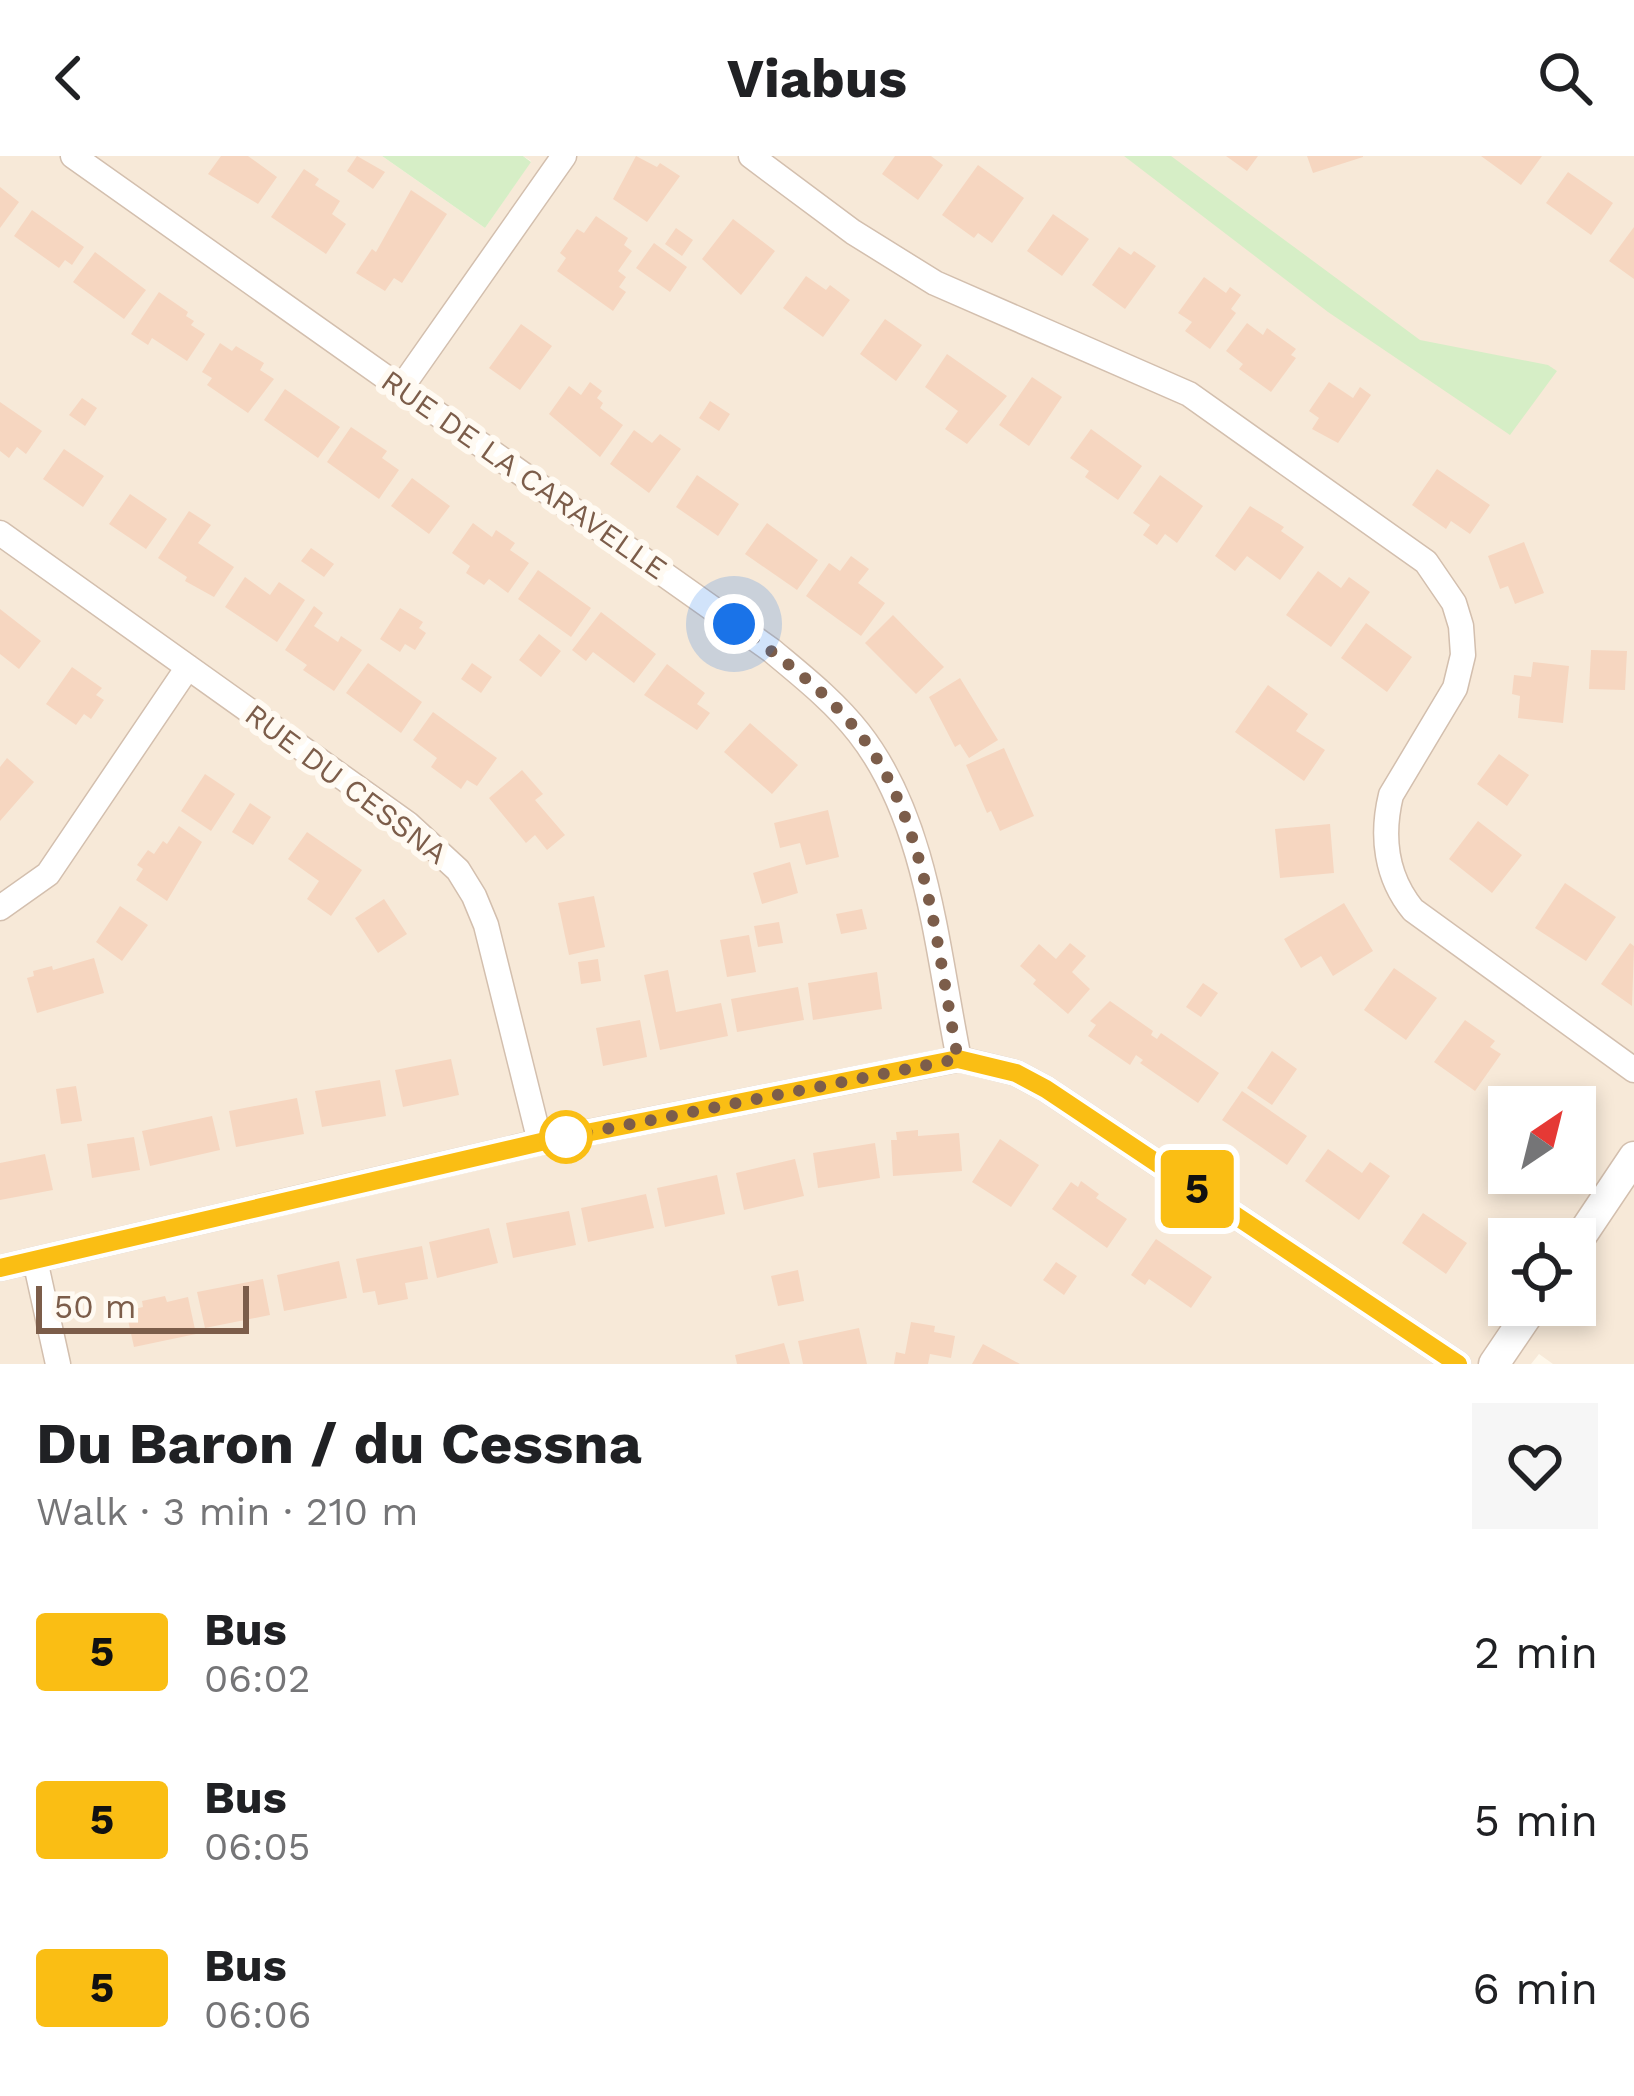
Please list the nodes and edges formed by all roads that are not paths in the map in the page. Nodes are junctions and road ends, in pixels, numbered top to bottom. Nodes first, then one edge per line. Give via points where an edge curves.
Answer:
1 (73, 156) edge
2 (564, 156) edge
3 (751, 156) edge
4 (401, 388) junction
5 (0, 533) edge
6 (188, 667) junction
7 (0, 908) edge
8 (958, 1059) junction
9 (1634, 1070) edge
10 (541, 1142) junction
11 (1634, 1157) edge
12 (1593, 1218) edge
13 (35, 1260) junction
14 (0, 1268) edge
15 (1520, 1326) edge
16 (58, 1364) edge
17 (1458, 1364) edge
18 (1494, 1364) edge

1 - 4 street, RUE DE LA CARAVELLE
2 - 4 street
3 - 9 street via 935,283 1189,394 1426,562 1454,603 1462,655 1455,688 1391,795 1388,860 1399,892
4 - 8 street, RUE DE LA CARAVELLE via 771,650 860,734 911,838
5 - 6 street, RUE DU CESSNA
6 - 7 street via 48,874
6 - 10 street, RUE DU CESSNA via 408,824 458,870 486,925
8 - 10 street
8 - 17 street via 1046,1089
10 - 13 street
11 - 12 street
13 - 14 street
13 - 16 street
15 - 18 street

